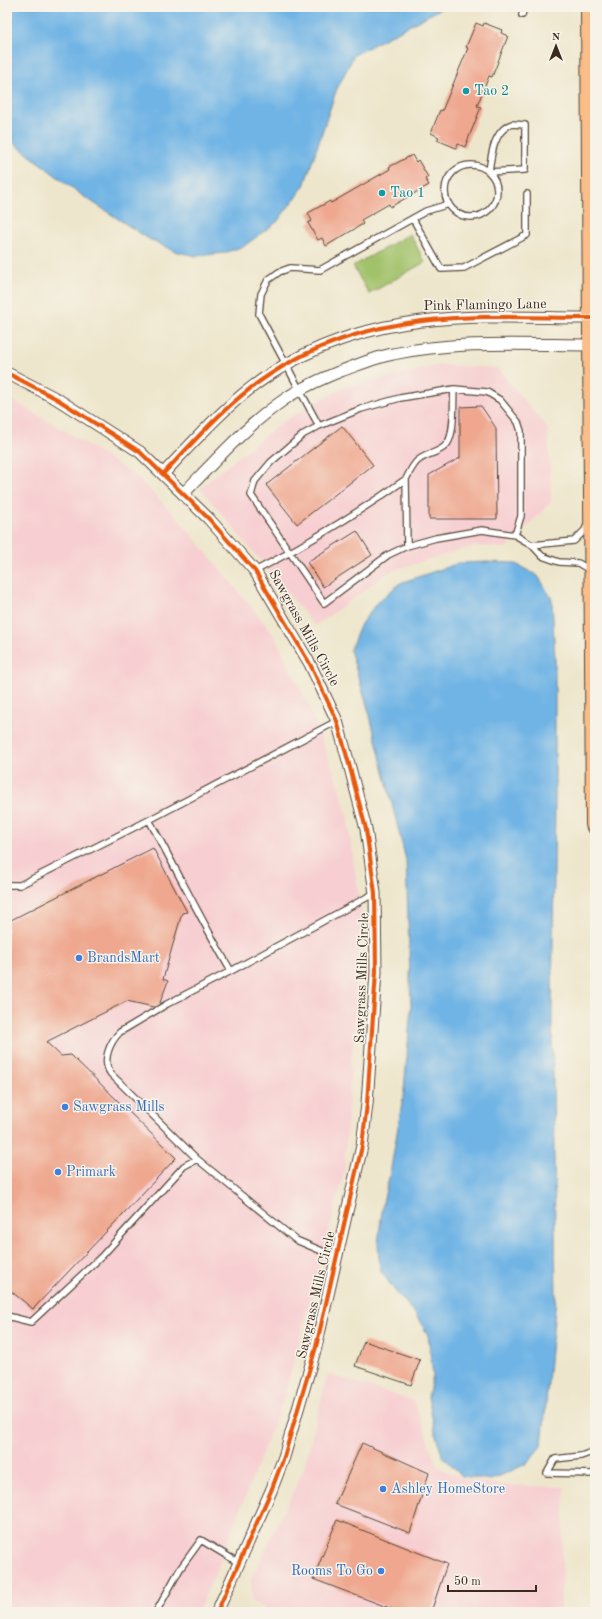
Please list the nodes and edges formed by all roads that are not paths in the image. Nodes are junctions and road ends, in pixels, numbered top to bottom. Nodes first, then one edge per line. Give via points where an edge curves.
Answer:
1 (524, 7) edge
2 (590, 7) edge
3 (522, 16) dead end
4 (489, 172) junction
5 (527, 194) dead end
6 (449, 204) junction
7 (413, 219) junction
8 (593, 318) edge
9 (594, 345) edge
10 (285, 364) junction
11 (7, 374) edge
12 (454, 389) junction
13 (299, 390) junction
14 (318, 426) junction
15 (163, 474) junction
16 (406, 479) junction
17 (184, 494) junction
18 (593, 514) junction
19 (515, 535) junction
20 (532, 545) junction
21 (407, 546) junction
22 (289, 553) junction
23 (255, 571) junction
24 (593, 572) junction
25 (336, 721) junction
26 (149, 820) junction
27 (595, 825) edge
28 (7, 885) edge
29 (375, 893) junction
30 (231, 971) junction
31 (197, 1159) junction
32 (336, 1257) junction
33 (7, 1316) edge
34 (595, 1451) edge
35 (595, 1474) edge
36 (239, 1562) junction
37 (220, 1611) edge
38 (156, 1612) edge

1 - 3 lane
2 - 8 highway
4 - 4 lane via 525,170 525,125 512,124 504,127 491,155
4 - 6 lane via 476,165 468,165 454,171 446,183 446,198
4 - 6 lane via 497,191 493,205 488,211 482,215 467,216 454,210
5 - 7 lane via 527,235 464,268 441,269
6 - 7 lane via 426,211
7 - 10 lane via 320,270 290,268 268,280 261,294 259,314
8 - 9 highway
8 - 10 street, Pink Flamingo Lane via 457,318 422,321 360,334 308,352
9 - 13 street via 437,347 416,350 391,354 347,369
9 - 18 highway
10 - 13 lane
10 - 15 street, Pink Flamingo Lane via 249,390 204,431
11 - 15 street, Sawgrass Mills Circle via 57,399 140,452
12 - 14 lane via 400,398 361,409
12 - 16 lane via 451,436 447,444 420,459 413,465
12 - 19 lane via 487,392 500,400 518,422 521,431 521,516
13 - 14 lane
13 - 17 street via 267,412
14 - 22 lane via 304,434 271,462 255,481 251,495
15 - 17 street, Sawgrass Mills Circle
16 - 21 lane
16 - 22 lane
17 - 23 street, Sawgrass Mills Circle
18 - 20 lane via 585,530 574,541
18 - 24 highway
19 - 20 lane
19 - 21 lane via 482,530
20 - 24 lane via 542,556 559,562 578,563
21 - 22 lane via 388,555 324,603
22 - 23 lane
23 - 25 street, Sawgrass Mills Circle via 310,664
24 - 27 highway
25 - 26 lane
25 - 29 street, Sawgrass Mills Circle via 366,829
26 - 28 lane via 20,885
26 - 30 lane
29 - 30 lane
29 - 32 street, Sawgrass Mills Circle via 376,972 367,1104 362,1146
30 - 31 lane via 120,1032 112,1042 107,1056 111,1074
31 - 32 lane via 296,1240
31 - 33 lane via 184,1166 101,1257 31,1322
32 - 36 street, Sawgrass Mills Circle via 316,1347 284,1457
34 - 35 lane via 581,1456 555,1459 546,1473
36 - 37 street, Sawgrass Mills Circle
36 - 38 lane via 201,1540 180,1569

